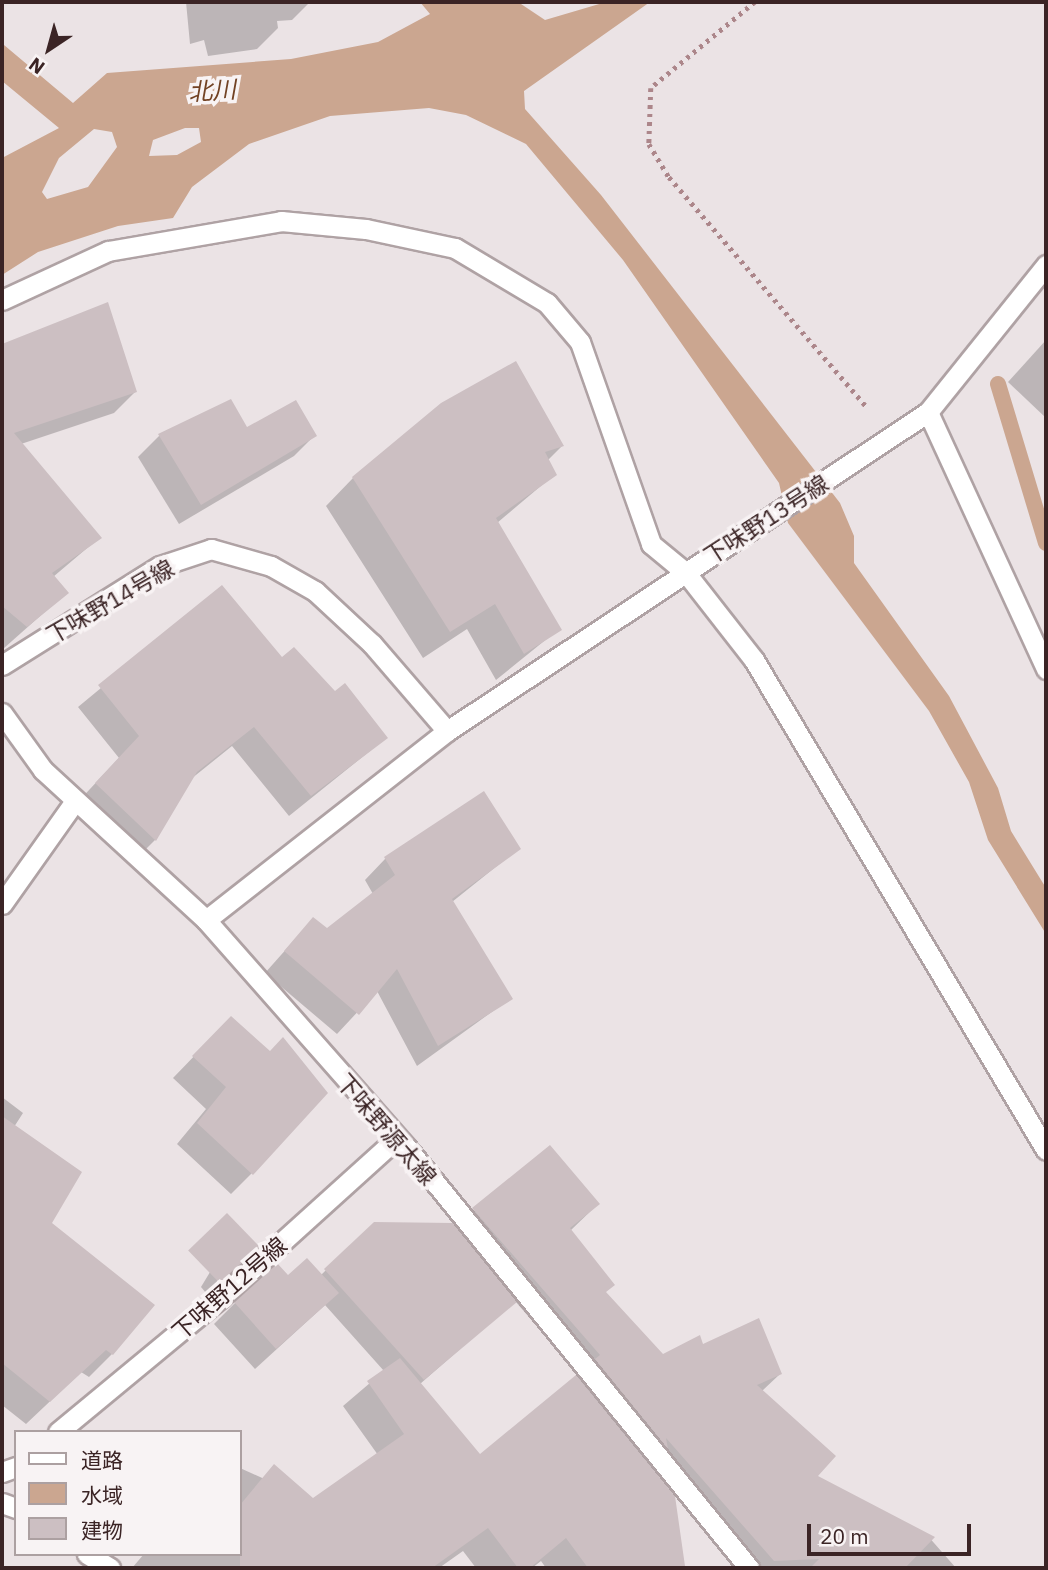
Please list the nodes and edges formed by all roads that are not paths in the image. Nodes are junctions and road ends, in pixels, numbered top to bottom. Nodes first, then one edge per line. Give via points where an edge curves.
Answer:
1 (1046, 265) edge
2 (2, 300) edge
3 (928, 412) junction
4 (686, 573) junction
5 (2, 665) edge
6 (1046, 669) edge
7 (2, 713) edge
8 (447, 731) junction
9 (75, 801) junction
10 (2, 904) edge
11 (206, 920) junction
12 (395, 1140) junction
13 (1046, 1150) edge
14 (60, 1430) edge
15 (90, 1556) edge
16 (110, 1568) edge
17 (749, 1568) edge

1 - 3 street, 下味野13号線
2 - 4 street via 108,251 281,221 366,229 455,248 547,303 580,342 651,544
3 - 4 street, 下味野13号線
3 - 6 street
4 - 8 street, 下味野13号線
4 - 13 street via 754,660
5 - 8 street, 下味野14号線 via 160,566 211,549 271,566 315,591 372,644
7 - 9 street, 下味野源太線
8 - 11 street, 下味野13号線
9 - 10 street
9 - 11 street, 下味野源太線
11 - 12 street, 下味野源太線
12 - 14 street, 下味野12号線 via 221,1297
12 - 17 street, 下味野源太線
15 - 16 street

